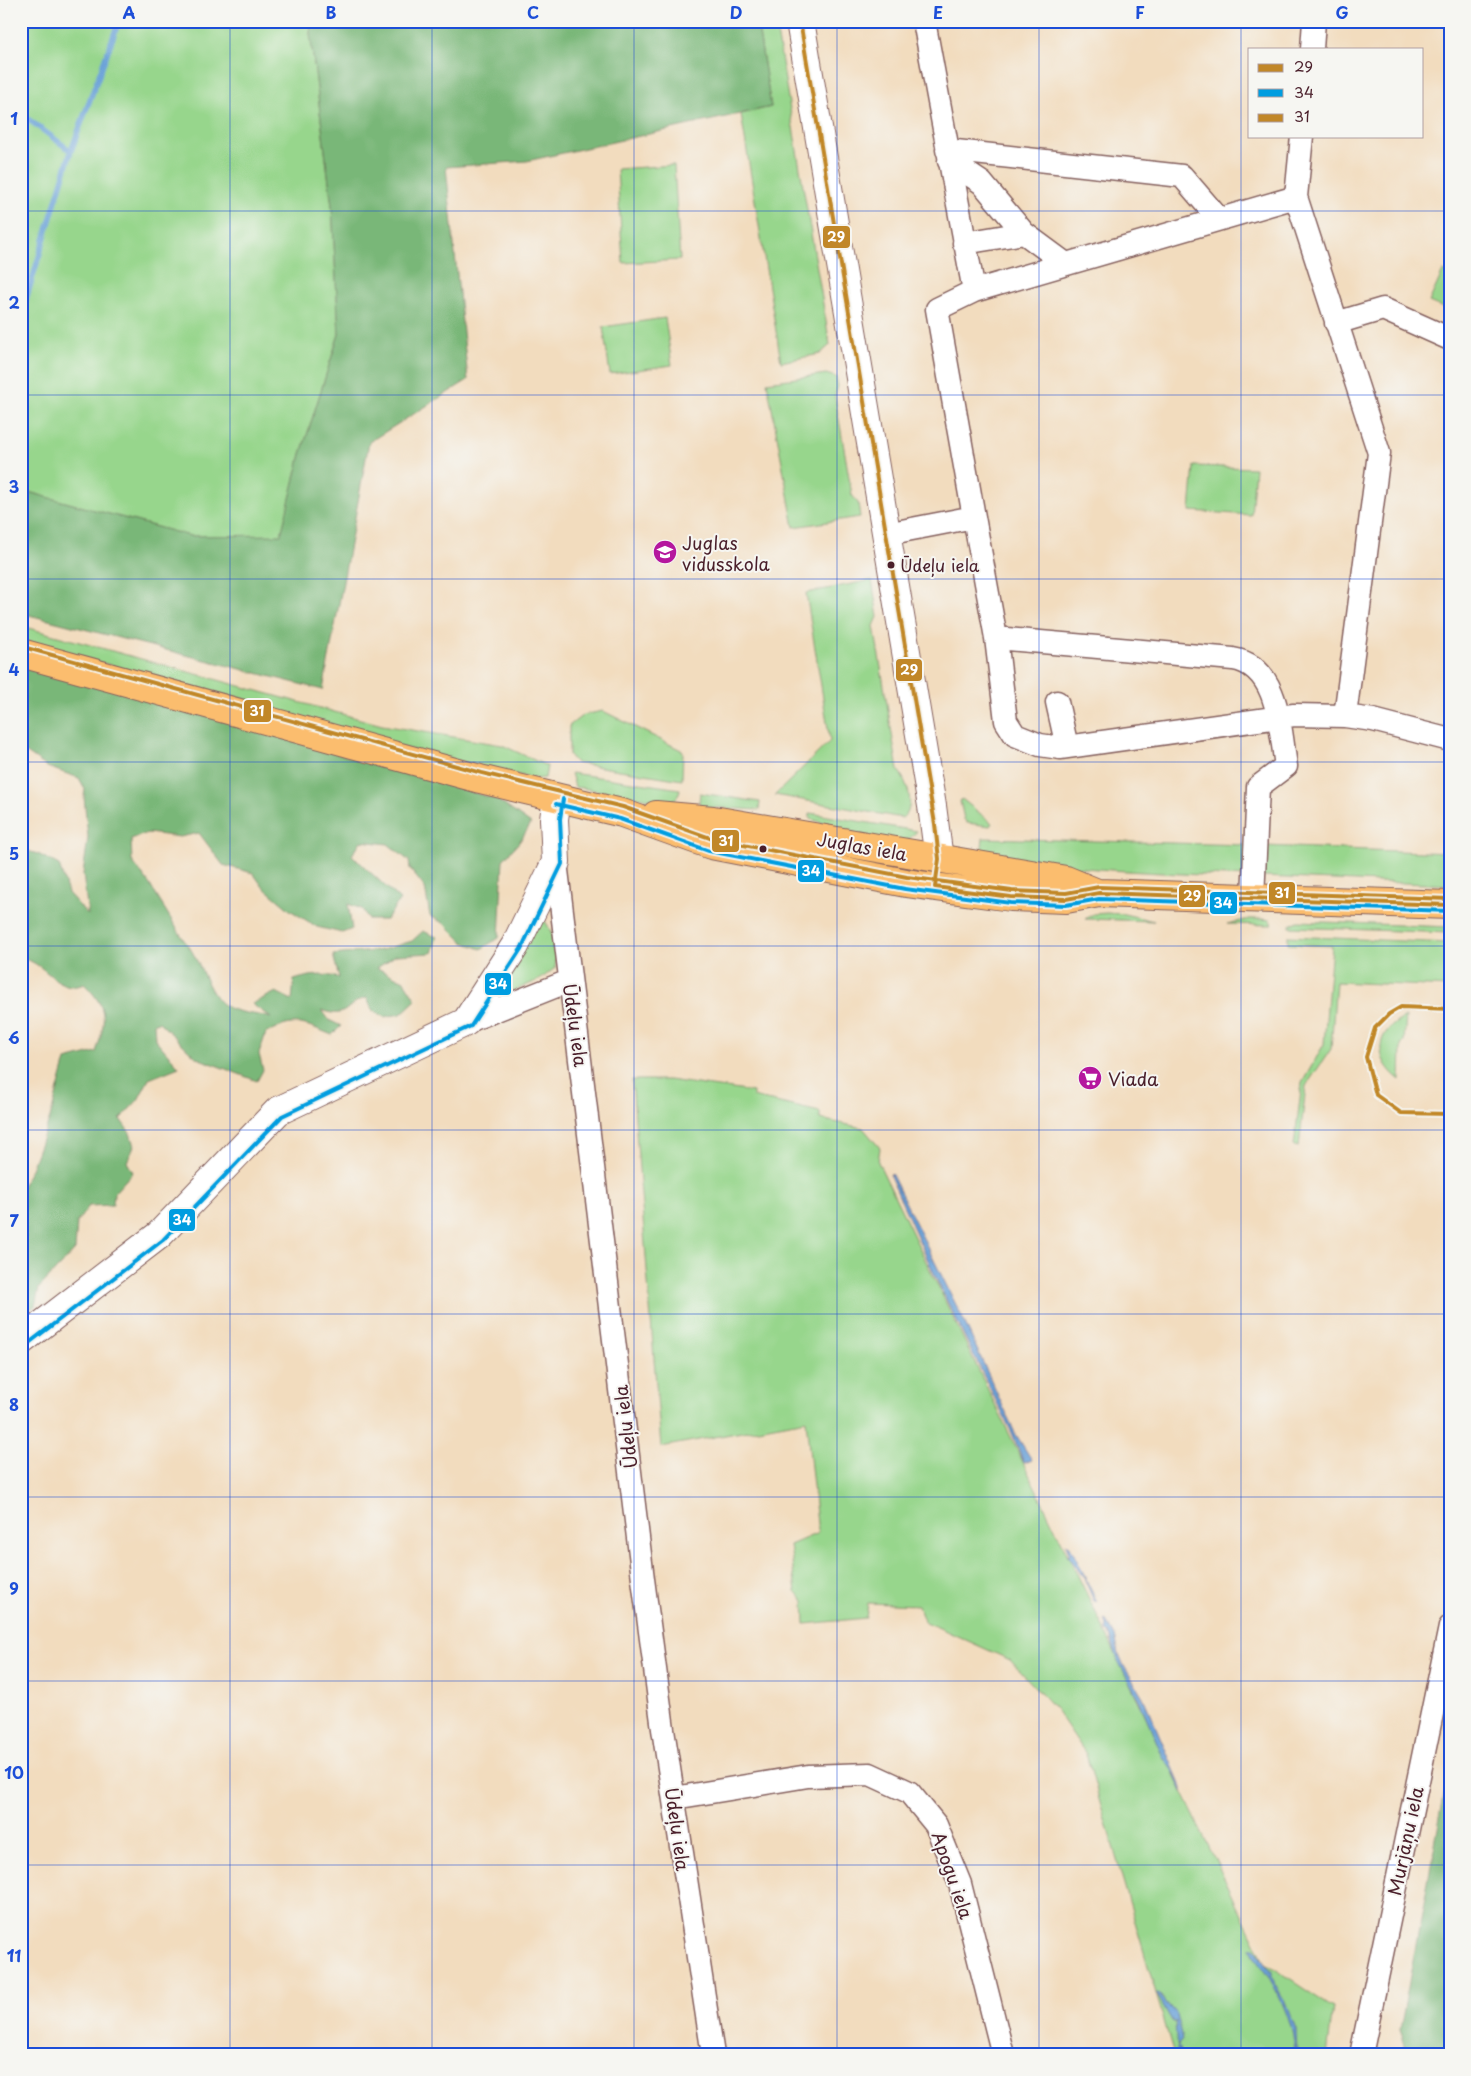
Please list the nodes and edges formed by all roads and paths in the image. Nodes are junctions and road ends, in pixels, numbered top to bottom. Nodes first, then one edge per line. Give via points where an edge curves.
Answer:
1 (800, 21) edge
2 (924, 21) edge
3 (1314, 21) edge
4 (1312, 48) edge
5 (1302, 138) edge
6 (948, 156) junction
7 (1296, 198) junction
8 (1219, 218) junction
9 (1024, 233) junction
10 (964, 243) junction
11 (1066, 264) junction
12 (974, 291) junction
13 (1336, 324) junction
14 (1450, 340) edge
15 (974, 517) junction
16 (886, 534) junction
17 (996, 638) junction
18 (21, 653) edge
19 (1058, 702) dead end
20 (1345, 716) junction
21 (1278, 717) junction
22 (1450, 740) edge
23 (1067, 748) junction
24 (557, 798) junction
25 (622, 812) junction
26 (939, 859) junction
27 (556, 862) junction
28 (935, 887) junction
29 (1099, 893) junction
30 (1253, 898) junction
31 (1450, 905) edge
32 (569, 981) junction
33 (466, 1022) junction
34 (21, 1341) edge
35 (1450, 1627) edge
36 (674, 1798) junction
37 (713, 2055) edge
38 (1003, 2055) edge
39 (1360, 2055) edge

1 - 16 street
2 - 6 street
3 - 4 street
5 - 7 street
6 - 8 street via 1182,176
6 - 9 street via 982,183
6 - 10 street
7 - 8 street
7 - 13 street
8 - 11 street
9 - 10 street
9 - 11 street
10 - 12 street
11 - 12 street
12 - 15 street via 937,309
13 - 14 street via 1383,309
13 - 20 street via 1379,453
15 - 16 street
15 - 17 street
16 - 26 street
17 - 21 street via 1243,661 1258,670 1271,692
17 - 23 street via 1006,721 1015,735 1040,746
18 - 24 main road, Juglas iela
19 - 23 street
20 - 21 street
20 - 22 street
21 - 23 street
21 - 30 street via 1286,766 1258,787
24 - 25 main road, Juglas iela
24 - 27 street, Ūdeļu iela via 554,819
25 - 26 main road, Juglas iela via 713,820
25 - 28 main road, Juglas iela via 711,844
26 - 28 main road
26 - 29 main road, Juglas iela via 1066,880
27 - 32 street, Ūdeļu iela
27 - 33 street via 514,946
28 - 29 main road, Juglas iela via 1011,897 1066,899
29 - 30 main road, Juglas iela
30 - 31 main road, Juglas iela
32 - 33 street
32 - 36 street, Ūdeļu iela via 584,1081 643,1579
33 - 34 street via 278,1110 159,1235
35 - 39 street, Murjāņu iela
36 - 37 street, Ūdeļu iela
36 - 38 street, Apogu iela via 808,1776 870,1774 910,1792 936,1825 960,1884

